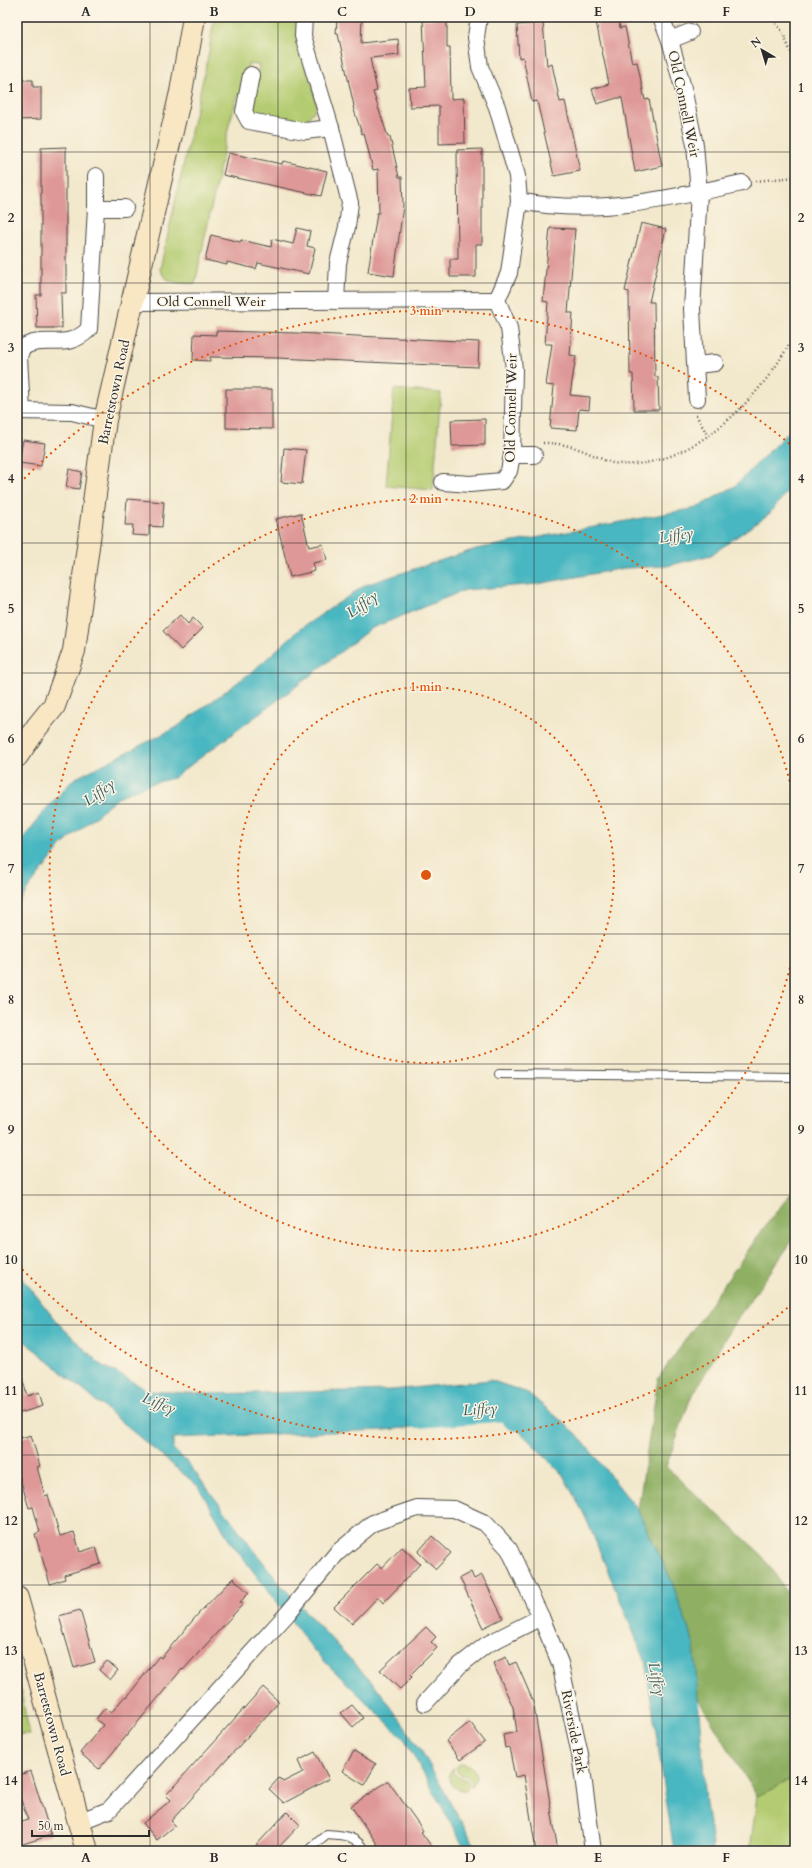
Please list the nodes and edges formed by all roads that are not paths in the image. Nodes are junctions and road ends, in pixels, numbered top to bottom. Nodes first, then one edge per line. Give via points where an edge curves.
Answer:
1 (194, 17) edge
2 (304, 17) edge
3 (479, 17) edge
4 (661, 17) edge
5 (690, 32) dead end
6 (670, 40) junction
7 (250, 75) dead end
8 (331, 128) junction
9 (96, 176) dead end
10 (742, 183) road end
11 (699, 193) junction
12 (519, 201) junction
13 (96, 208) junction
14 (125, 208) dead end
15 (497, 300) junction
16 (336, 301) junction
17 (134, 302) junction
18 (715, 363) dead end
19 (696, 365) junction
20 (697, 399) dead end
21 (20, 411) edge
22 (105, 420) junction
23 (512, 454) junction
24 (534, 455) road end
25 (444, 482) dead end
26 (17, 756) edge
27 (499, 1074) dead end
28 (795, 1077) edge
29 (17, 1598) edge
30 (540, 1617) junction
31 (425, 1703) dead end
32 (78, 1822) junction
33 (87, 1851) edge
34 (307, 1851) edge
35 (365, 1851) edge
36 (593, 1851) edge

1 - 17 street, Barretstown Road via 181,92
2 - 8 street via 303,36
3 - 12 street via 476,37 480,67 497,107 517,176
4 - 6 street, Old Connell Weir
5 - 6 street
6 - 11 street, Old Connell Weir via 695,145
7 - 8 street via 244,112 249,121 305,132
8 - 16 street via 350,203 338,262
9 - 13 street
10 - 11 street
11 - 12 street via 621,206 544,206
11 - 19 street, Old Connell Weir via 692,309
12 - 15 street via 509,273
13 - 14 street
13 - 21 street via 89,329 71,341 30,342 22,348 19,357
15 - 16 street, Old Connell Weir
15 - 23 street, Old Connell Weir via 510,328 514,369
16 - 17 street, Old Connell Weir
17 - 22 street, Barretstown Road
18 - 19 street
19 - 20 street, Old Connell Weir
21 - 22 street via 72,412
22 - 26 street, Barretstown Road via 74,651 54,706
23 - 24 street
23 - 25 street, Old Connell Weir via 509,471 502,481 470,484
27 - 28 lane
29 - 32 street, Barretstown Road
30 - 31 street via 486,1645 459,1666
30 - 32 street, Riverside Park via 509,1549 485,1523 454,1509 417,1508 373,1523 337,1553 288,1613 108,1810
30 - 36 street, Riverside Park via 561,1671 580,1754
32 - 33 street, Barretstown Road
34 - 35 lane via 327,1834 348,1835 363,1846

